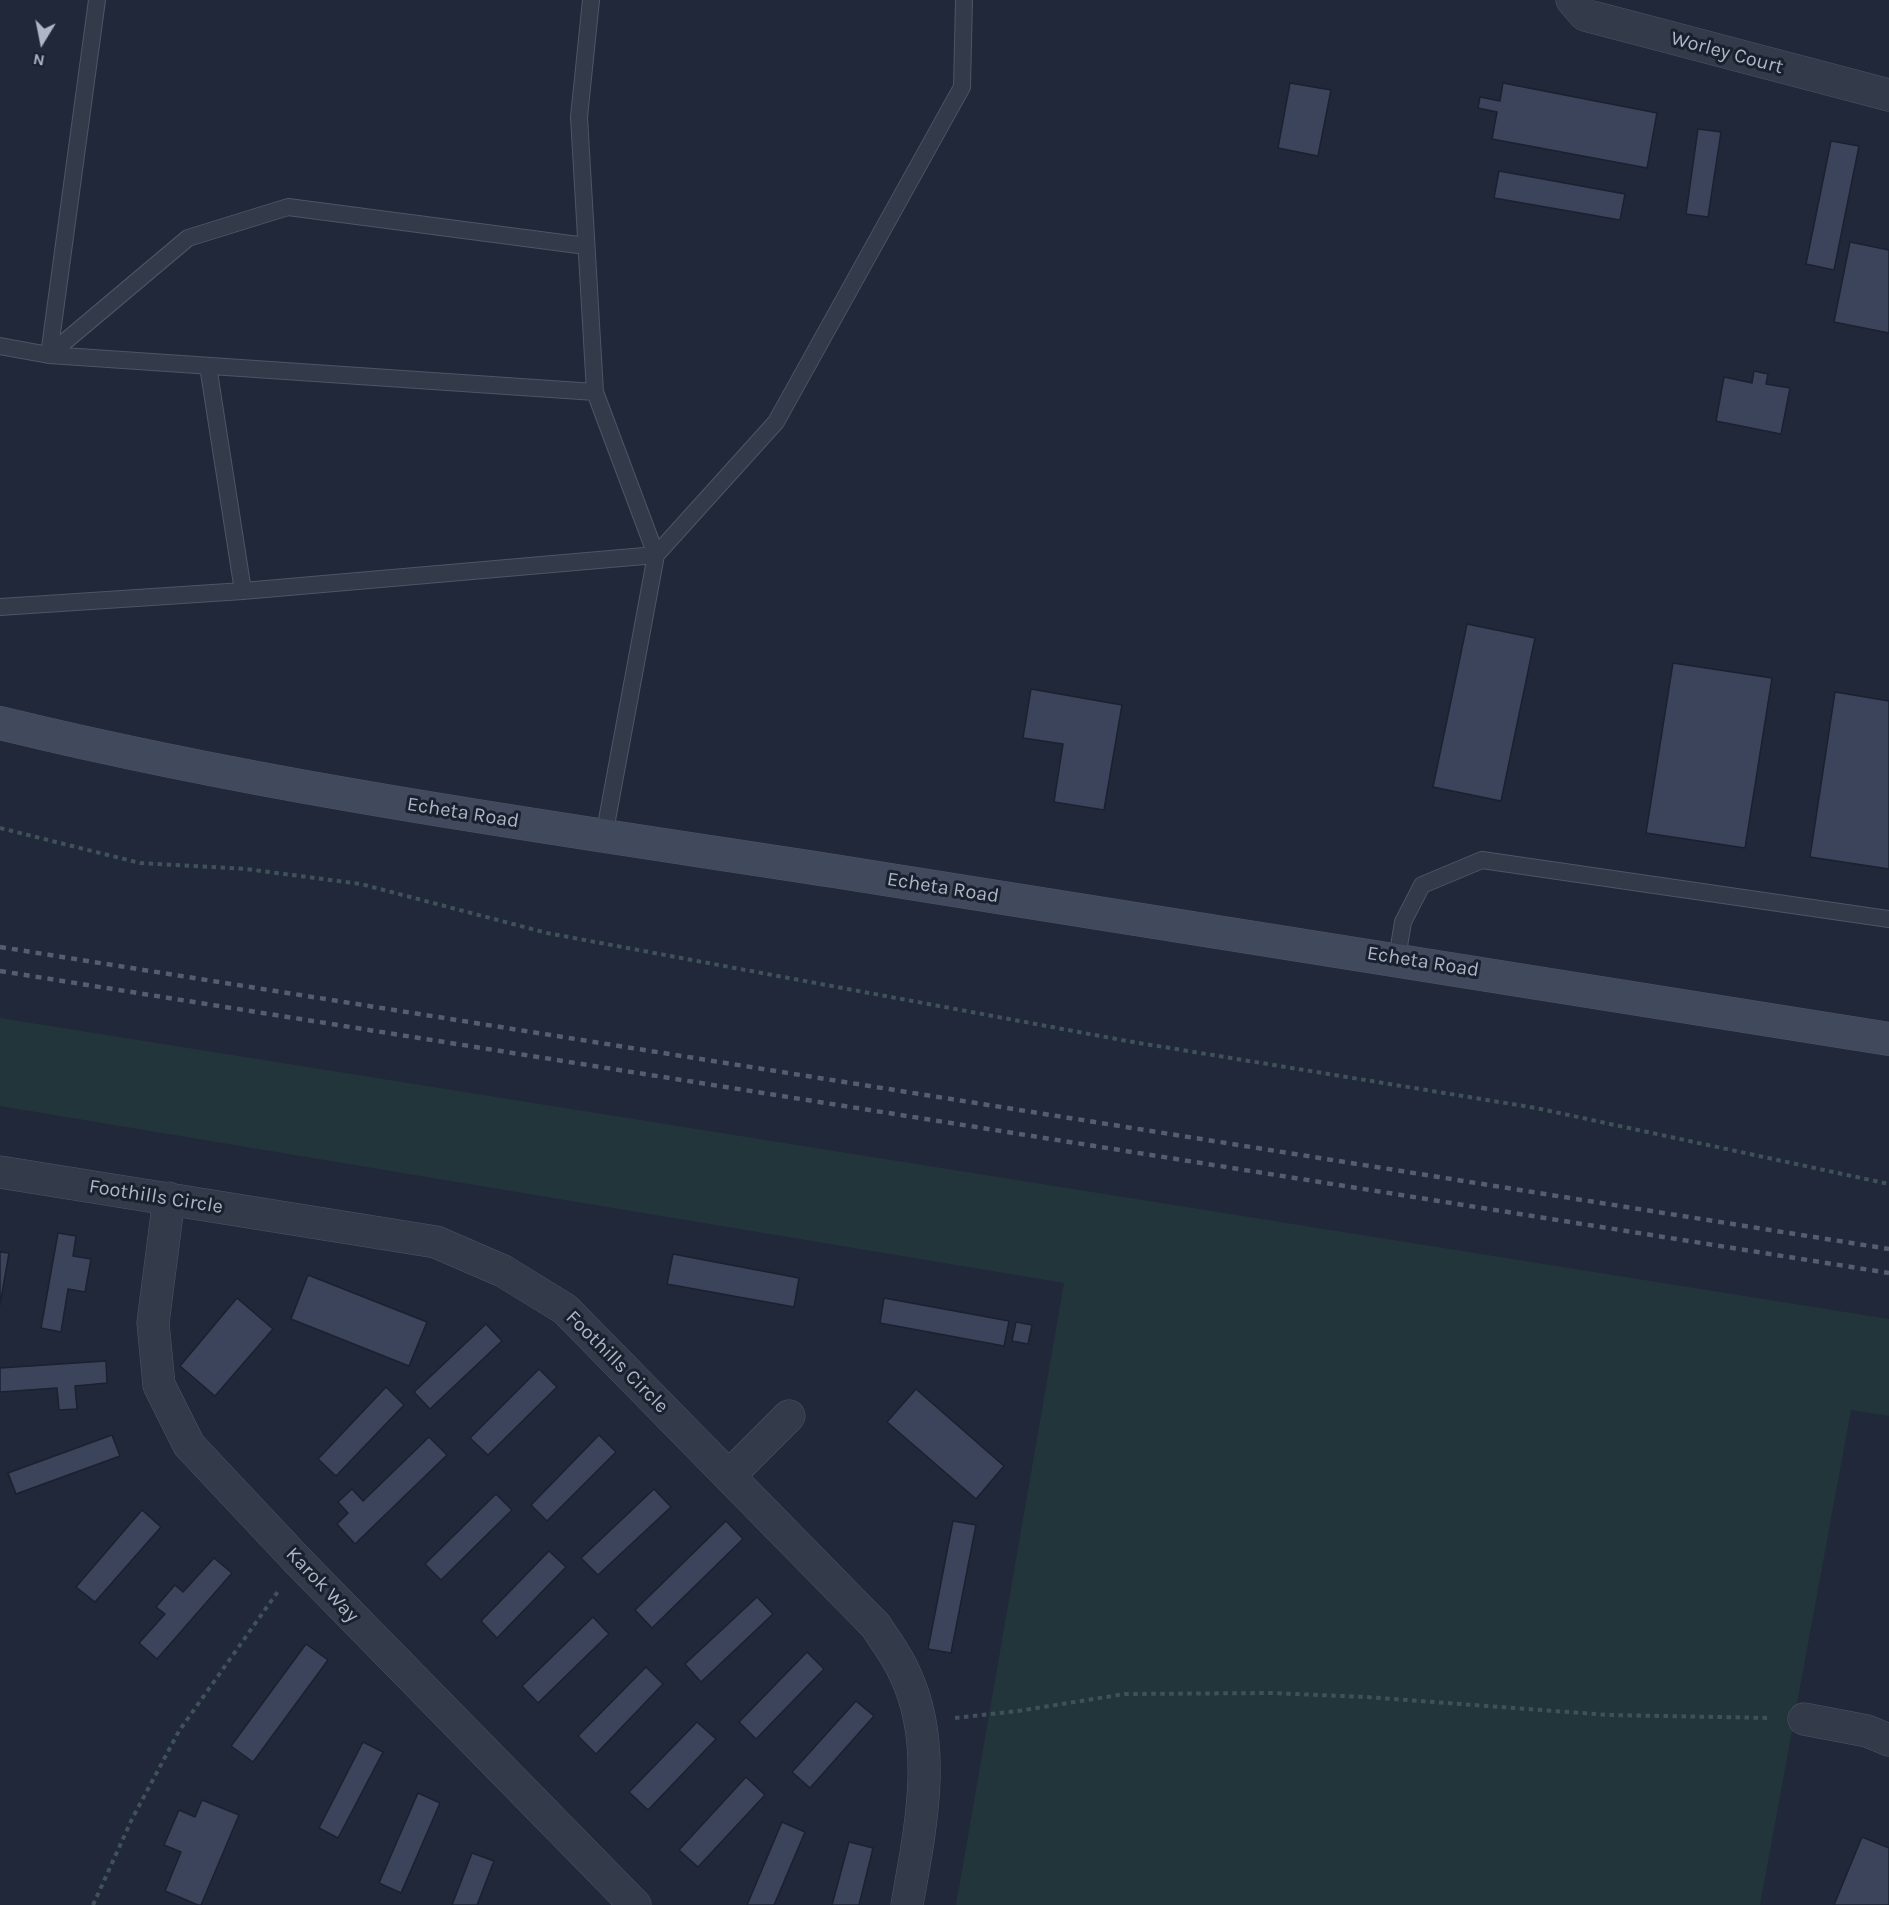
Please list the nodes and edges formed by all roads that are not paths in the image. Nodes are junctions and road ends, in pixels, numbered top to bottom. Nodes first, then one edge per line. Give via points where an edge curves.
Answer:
1 (96, 0) edge
2 (591, 0) edge
3 (964, 0) edge
4 (1572, 0) edge
5 (1889, 95) edge
6 (586, 246) junction
7 (0, 346) edge
8 (49, 356) junction
9 (208, 366) junction
10 (595, 392) junction
11 (656, 555) junction
12 (243, 591) junction
13 (0, 607) edge
14 (0, 723) edge
15 (604, 836) junction
16 (1889, 919) edge
17 (1397, 958) junction
18 (1889, 1039) edge
19 (0, 1173) edge
20 (169, 1198) junction
21 (789, 1416) dead end
22 (730, 1474) junction
23 (1804, 1719) road end
24 (1889, 1740) edge
25 (635, 1905) edge
26 (907, 1905) edge

1 - 8 lane
2 - 6 lane via 579,117
3 - 11 lane via 962,87 776,422
4 - 5 street, Worley Court via 1586,15
6 - 8 lane via 288,207 188,238
6 - 10 lane
7 - 8 lane
8 - 9 lane
9 - 10 lane
9 - 12 lane
10 - 11 lane
11 - 12 lane
11 - 15 lane
12 - 13 lane
14 - 15 street, Echeta Road via 137,755 452,813
15 - 17 street, Echeta Road
16 - 17 lane via 1482,860 1422,885 1403,922
17 - 18 street, Echeta Road
19 - 20 street, Foothills Circle
20 - 22 street, Foothills Circle via 436,1242 503,1271 565,1309
20 - 25 street, Karok Way via 153,1323 159,1385 189,1445
21 - 22 street
22 - 26 street, Foothills Circle via 876,1626 905,1673 921,1722 924,1808
23 - 24 street via 1867,1731

